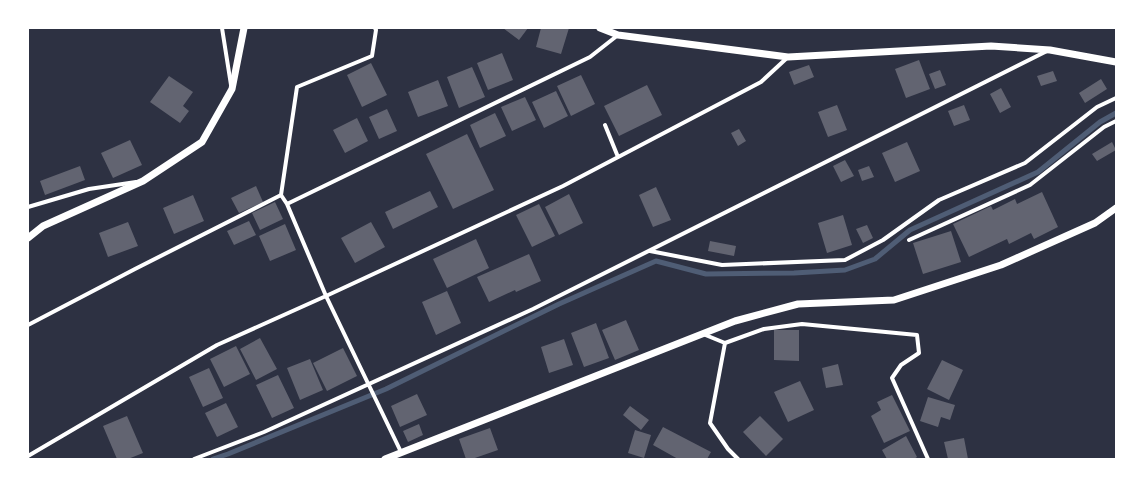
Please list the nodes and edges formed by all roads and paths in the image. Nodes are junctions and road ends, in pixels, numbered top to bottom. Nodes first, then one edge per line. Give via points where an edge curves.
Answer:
1 (222, 28) edge
2 (244, 28) edge
3 (375, 28) edge
4 (600, 28) edge
5 (618, 35) junction
6 (1050, 50) junction
7 (788, 57) junction
8 (1116, 62) edge
9 (232, 89) junction
10 (1116, 98) edge
11 (1116, 121) edge
12 (604, 125) dead end
13 (618, 157) junction
14 (143, 181) junction
15 (282, 195) junction
16 (287, 204) junction
17 (28, 207) edge
18 (1116, 208) edge
19 (28, 238) edge
20 (909, 240) dead end
21 (649, 251) junction
22 (326, 296) junction
23 (28, 325) edge
24 (703, 334) junction
25 (725, 343) junction
26 (368, 385) junction
27 (401, 452) junction
28 (28, 456) edge
29 (194, 459) edge
30 (385, 459) edge
31 (738, 459) edge
32 (928, 459) edge

1 - 9 street
2 - 9 street
3 - 15 street via 372,56 297,87
4 - 5 street
5 - 7 street
5 - 16 street via 590,58
6 - 7 street via 991,46
6 - 8 street
6 - 21 street
7 - 13 street via 761,82
9 - 14 street via 202,142
10 - 21 street via 1097,107 1025,163 939,200 883,240 845,260 722,264
11 - 20 street via 1104,127 1030,184
12 - 13 street
13 - 22 street via 563,186
14 - 17 street via 89,189
14 - 19 street via 43,226
15 - 16 street
15 - 23 street
16 - 22 street
18 - 24 street via 1095,223 1001,265 894,300 798,304 735,320
21 - 26 street via 534,309
22 - 26 street
22 - 28 street via 217,345
24 - 25 street
24 - 27 street
25 - 31 street via 710,423
25 - 32 street via 764,329 802,324 917,335 919,353 901,365 892,378
26 - 27 street
26 - 29 street via 264,432
27 - 30 street

